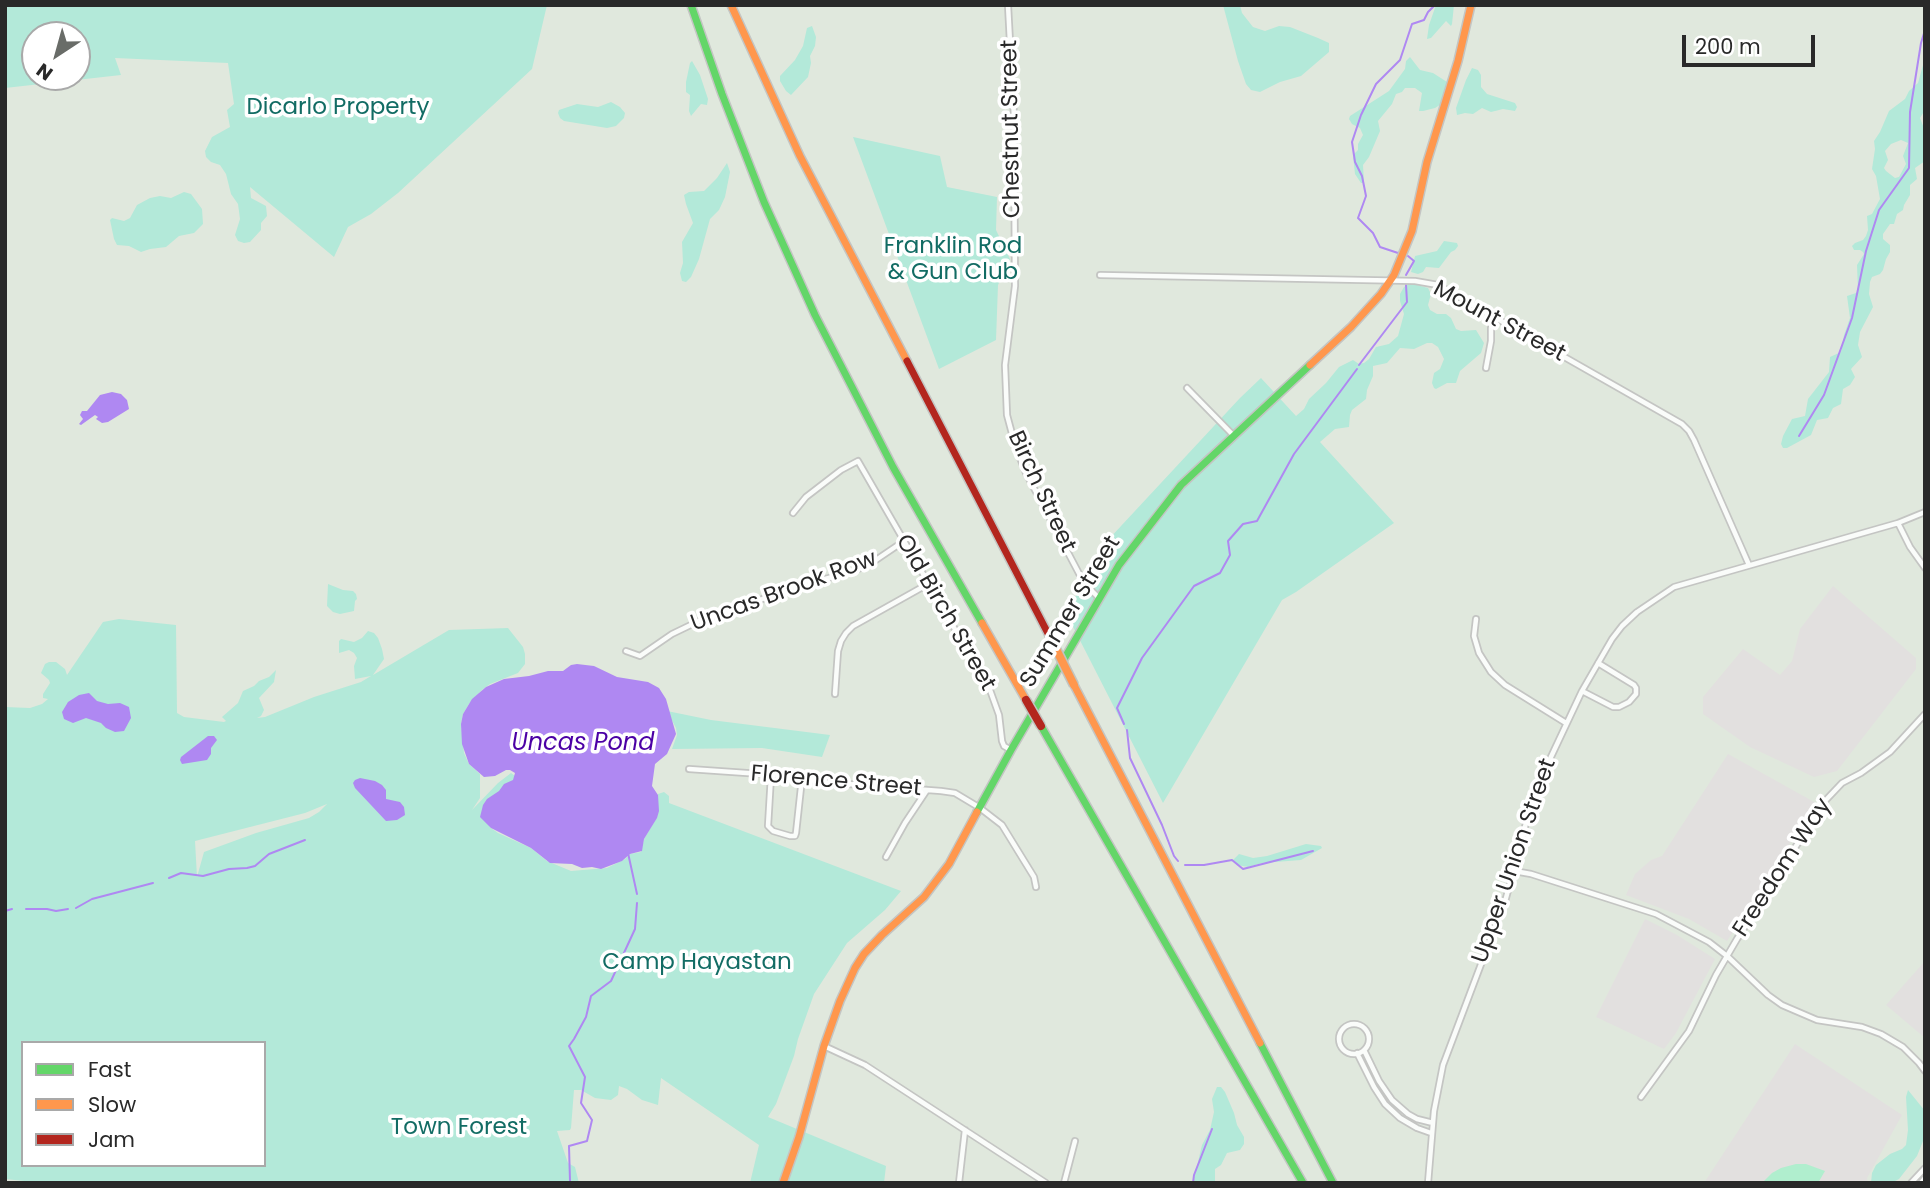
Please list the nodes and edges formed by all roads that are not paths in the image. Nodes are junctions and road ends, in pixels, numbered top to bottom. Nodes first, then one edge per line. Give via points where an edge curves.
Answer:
1 (691, 5) edge
2 (731, 5) edge
3 (1008, 5) edge
4 (1471, 5) edge
5 (1100, 275) dead end
6 (1390, 281) junction
7 (1494, 317) junction
8 (1008, 336) joint
9 (1486, 369) dead end
10 (1186, 388) dead end
11 (1234, 436) junction
12 (1925, 512) edge
13 (793, 513) dead end
14 (1898, 523) junction
15 (904, 541) junction
16 (1749, 565) junction
17 (1925, 568) edge
18 (928, 584) junction
19 (1099, 597) junction
20 (1476, 619) dead end
21 (626, 651) dead end
22 (1598, 663) junction
23 (1582, 691) junction
24 (835, 694) dead end
25 (1925, 714) edge
26 (1566, 723) junction
27 (1011, 750) junction
28 (689, 769) dead end
29 (771, 776) junction
30 (802, 778) junction
31 (927, 790) junction
32 (980, 808) junction
33 (886, 857) dead end
34 (1514, 871) junction
35 (1036, 887) dead end
36 (1727, 956) junction
37 (824, 1046) junction
38 (1364, 1050) junction
39 (1357, 1054) junction
40 (1925, 1071) edge
41 (1642, 1097) dead end
42 (1433, 1123) junction
43 (965, 1130) junction
44 (1432, 1133) junction
45 (1075, 1141) dead end
46 (1925, 1168) edge
47 (1925, 1178) edge
48 (783, 1183) edge
49 (959, 1183) edge
50 (1046, 1183) edge
51 (1064, 1183) edge
52 (1303, 1183) edge
53 (1333, 1183) edge
54 (1428, 1183) edge
55 (1911, 1183) edge
56 (1921, 1183) edge

1 - 52 main road, bridge via 764,202 815,315 888,457
2 - 53 main road, bridge via 800,156
3 - 8 street, Chestnut Street via 1015,286
4 - 6 main road, Summer Street via 1406,247
5 - 6 street, Mount Street
6 - 7 street, Mount Street via 1438,285
6 - 11 main road, Summer Street via 1351,327
7 - 9 street
7 - 16 street, Mount Street via 1682,424
8 - 19 street, Birch Street via 1005,384 1015,445 1081,578
10 - 11 street
11 - 19 main road, Summer Street via 1170,498
12 - 14 street, Upper Union Street
13 - 15 street, Old Birch Street via 806,497 858,461
14 - 16 street, Upper Union Street
14 - 17 street
15 - 18 street, Old Birch Street
15 - 21 street, Uncas Brook Row via 852,572 790,588 699,621 640,656
16 - 22 street, Upper Union Street via 1682,584 1653,600 1622,626
18 - 24 street via 846,632 838,651
18 - 27 street, Old Birch Street via 990,690 1002,741
19 - 27 main road, Summer Street
20 - 26 street via 1474,636 1491,672
22 - 23 street, Upper Union Street
22 - 23 street via 1634,685 1636,694 1629,702 1613,707
23 - 26 street, Upper Union Street
25 - 36 street, Freedom Way via 1890,752 1833,791
26 - 34 street, Upper Union Street via 1534,793
27 - 32 main road, Summer Street
28 - 29 street, Florence Street
29 - 30 street, Florence Street
29 - 30 street via 768,826 790,836 795,836
30 - 31 street, Florence Street
31 - 32 street, Florence Street via 955,793
31 - 33 street
32 - 35 street, Florence Street via 1009,833
32 - 37 main road, Summer Street via 935,884 871,946 855,968
34 - 36 street via 1656,914
34 - 42 street, Upper Union Street via 1443,1065
36 - 40 street via 1782,1005 1817,1020 1881,1034 1903,1047
36 - 41 street, Freedom Way via 1689,1031
37 - 43 street via 865,1065
37 - 48 main road, Summer Street
38 - 39 street
38 - 39 street via 1367,1031 1360,1025 1348,1025 1339,1034 1340,1044 1348,1053
38 - 42 street via 1392,1100 1408,1114
39 - 44 street via 1385,1104 1400,1118
42 - 44 street, Upper Union Street
43 - 49 street
43 - 50 street
44 - 54 street, Upper Union Street
45 - 51 street
46 - 55 street
47 - 56 street

